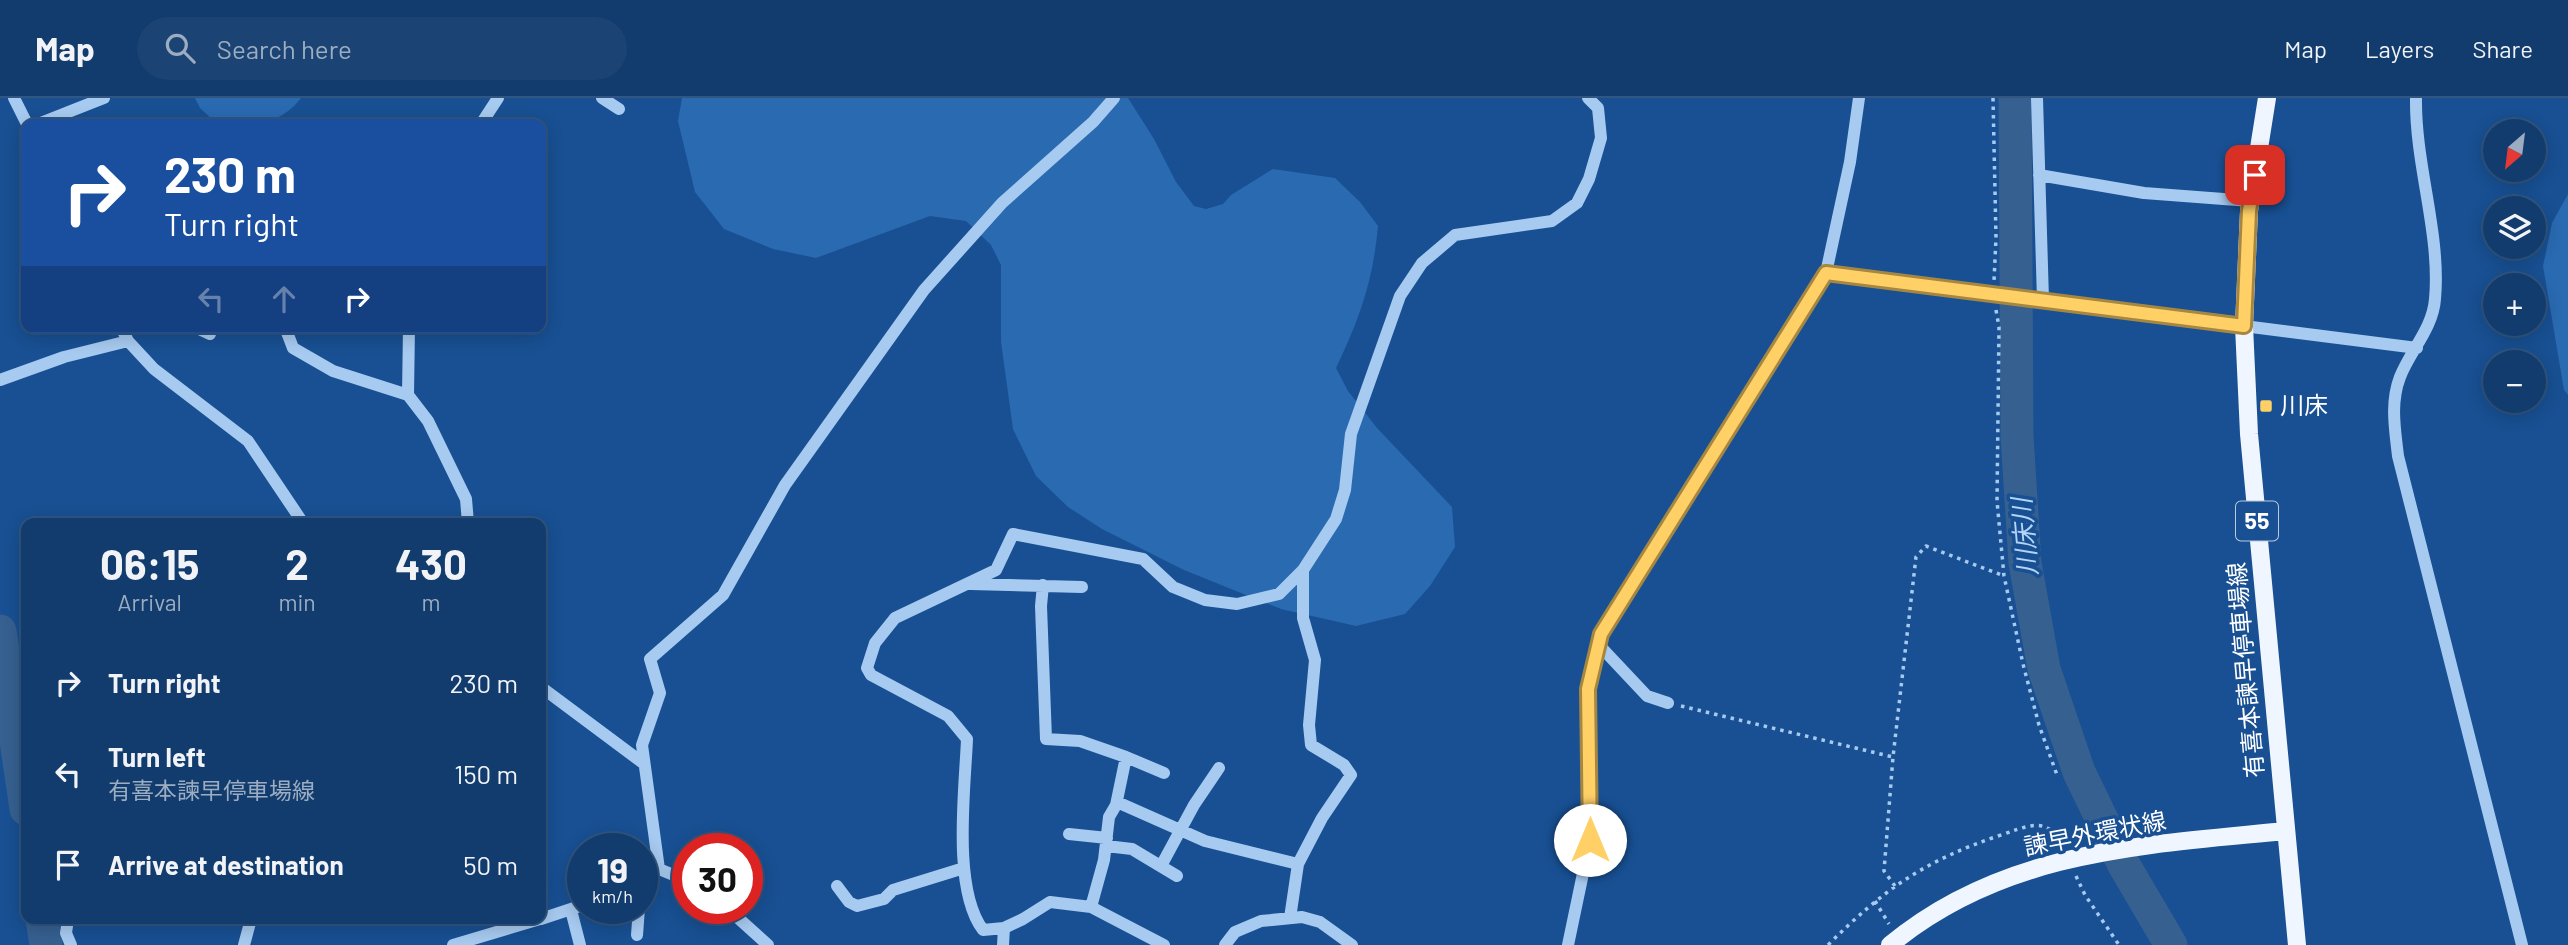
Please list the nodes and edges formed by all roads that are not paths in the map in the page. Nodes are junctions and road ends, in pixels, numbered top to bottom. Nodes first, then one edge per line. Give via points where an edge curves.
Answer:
1 (14, 98) edge
2 (104, 98) edge
3 (498, 98) edge
4 (602, 98) edge
5 (1114, 98) edge
6 (1588, 98) edge
7 (1859, 98) edge
8 (2036, 98) edge
9 (2267, 98) edge
10 (2416, 98) edge
11 (619, 109) dead end
12 (24, 119) edge
13 (51, 119) edge
14 (484, 119) edge
15 (2039, 175) junction
16 (2250, 201) junction
17 (1826, 273) junction
18 (2043, 300) junction
19 (2244, 326) junction
20 (124, 333) edge
21 (287, 333) edge
22 (409, 333) edge
23 (128, 341) junction
24 (2417, 348) junction
25 (0, 380) edge
26 (408, 395) junction
27 (300, 518) edge
28 (468, 518) edge
29 (1303, 570) junction
30 (967, 584) junction
31 (1043, 585) junction
32 (1082, 587) dead end
33 (1599, 645) junction
34 (546, 691) edge
35 (1668, 703) road end
36 (1126, 757) junction
37 (643, 763) junction
38 (1219, 768) dead end
39 (1164, 773) dead end
40 (1117, 802) junction
41 (1180, 831) junction
42 (2286, 831) junction
43 (1069, 834) dead end
44 (1106, 842) junction
45 (1298, 864) junction
46 (1161, 866) junction
47 (964, 868) junction
48 (659, 869) joint
49 (672, 874) edge
50 (1177, 876) dead end
51 (837, 886) dead end
52 (1091, 907) junction
53 (567, 910) edge
54 (546, 917) edge
55 (1290, 918) junction
56 (67, 924) edge
57 (250, 924) edge
58 (506, 924) edge
59 (578, 924) edge
60 (638, 924) edge
61 (745, 924) edge
62 (1004, 928) junction
63 (637, 935) dead end
64 (71, 945) edge
65 (244, 945) edge
66 (453, 945) edge
67 (580, 945) edge
68 (768, 945) edge
69 (1003, 945) edge
70 (1164, 945) edge
71 (1225, 945) edge
72 (1352, 945) edge
73 (1568, 945) edge
74 (1890, 945) edge
75 (2297, 945) edge
76 (2522, 945) edge

1 - 12 street
2 - 13 street
3 - 14 street
4 - 11 street
5 - 37 street via 1002,203 924,290 785,485 723,596 650,659 660,693 642,745
6 - 29 street via 1598,108 1601,138 1590,179 1577,203 1552,221 1455,235 1422,263 1400,296 1351,434 1345,490 1336,519
7 - 17 street
8 - 15 street
9 - 16 main road, 有喜本諫早停車場線 / 55
10 - 24 street via 2436,269 2435,303
15 - 16 street via 2144,193
15 - 18 street
16 - 19 main road, 有喜本諫早停車場線 / 55
17 - 18 street
17 - 33 street via 1601,634
18 - 19 street
19 - 24 street
19 - 42 main road, 有喜本諫早停車場線 / 55 via 2249,434
20 - 23 street
21 - 26 street via 293,348 332,370
22 - 26 street
23 - 25 street
23 - 27 street via 154,369 248,441
24 - 76 street via 2400,376 2393,408 2398,456
26 - 28 street via 428,421 466,499
29 - 30 street via 1279,594 1237,604 1205,600 1173,587 1143,559 1013,534 996,570
29 - 45 street via 1303,618 1315,660 1311,745 1344,765 1351,775
30 - 31 street
30 - 47 street via 895,618 875,643 867,668 871,675 948,716 967,739
31 - 32 street
31 - 36 street via 1046,739 1080,741
33 - 35 street via 1647,696
33 - 73 street via 1588,689 1590,840
34 - 37 street
36 - 39 street
36 - 40 street
37 - 48 street
38 - 41 street
40 - 41 street
40 - 44 street via 1109,817
41 - 45 street
41 - 46 street
42 - 74 main road, 諫早外環状線 via 2162,844 2030,869 1944,907
42 - 75 main road, 有喜本諫早停車場線 / 55
43 - 44 street
44 - 46 street via 1132,849
44 - 52 street
45 - 55 street
46 - 50 street
47 - 51 street via 857,906
47 - 62 street via 975,919 983,930
48 - 49 street
52 - 62 street via 1050,902
52 - 70 street
53 - 54 street
55 - 71 street via 1261,921 1235,932
55 - 72 street via 1320,922
56 - 64 street
57 - 65 street
58 - 66 street
59 - 67 street
60 - 63 street
61 - 68 street
62 - 69 street

